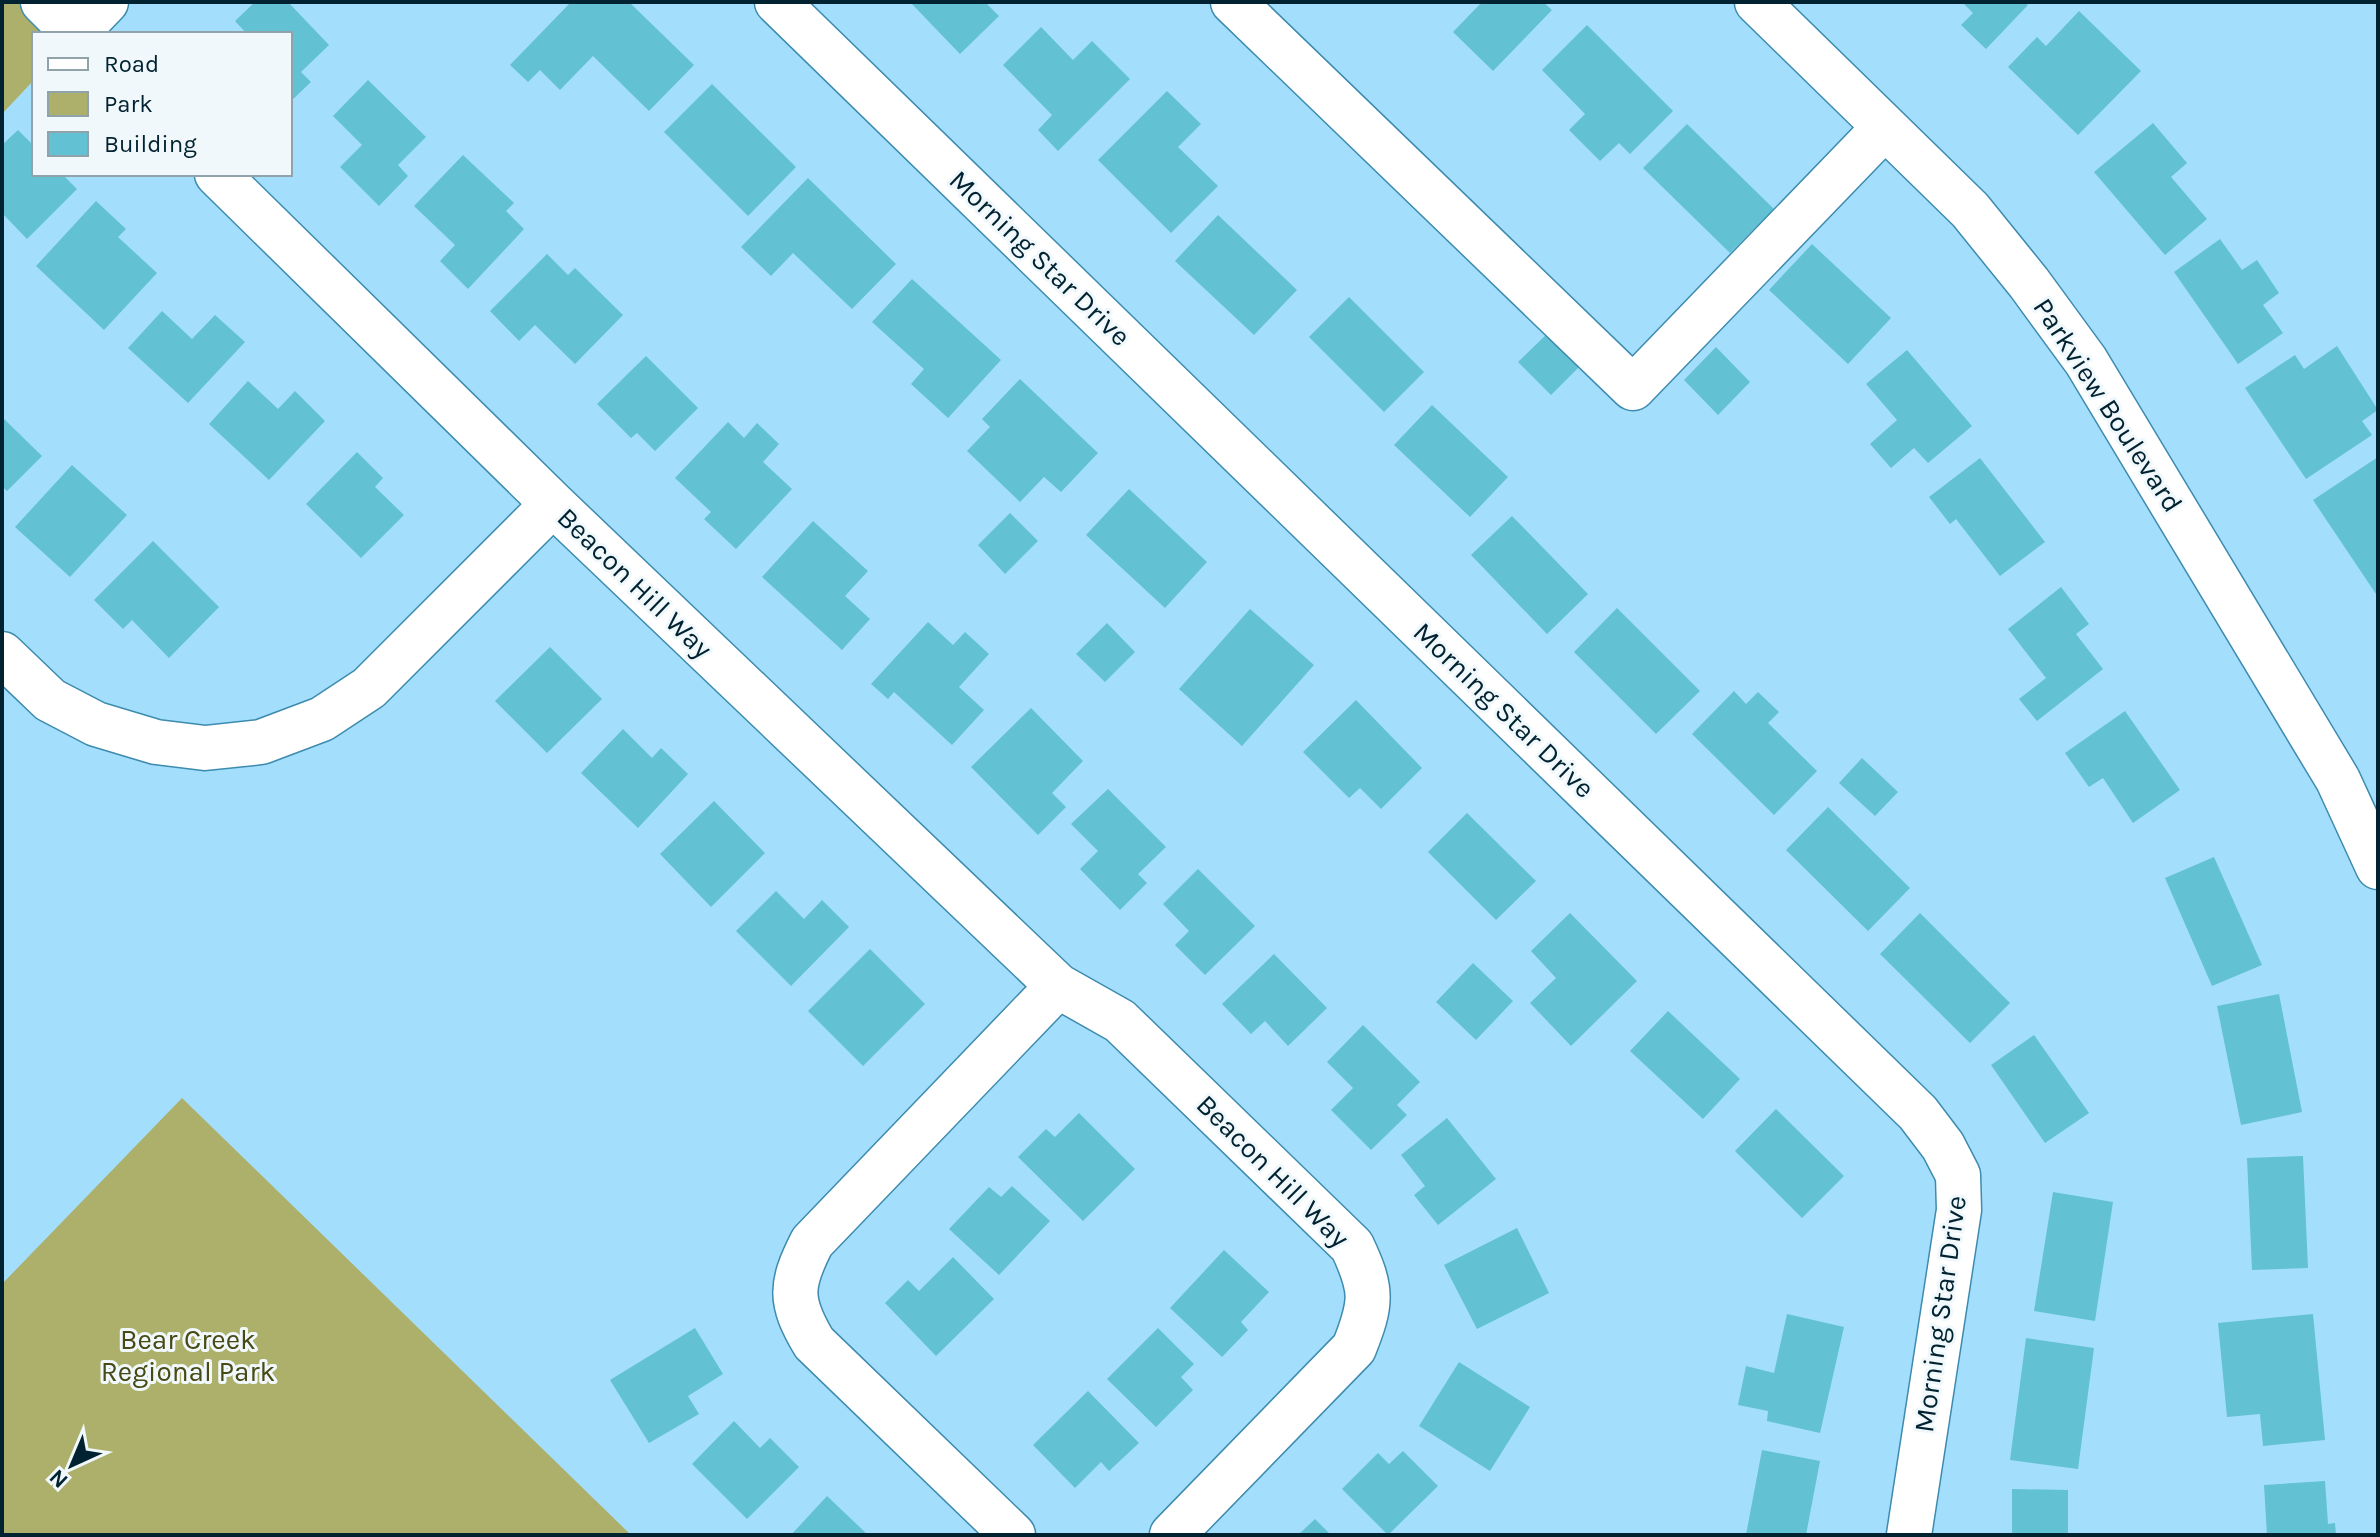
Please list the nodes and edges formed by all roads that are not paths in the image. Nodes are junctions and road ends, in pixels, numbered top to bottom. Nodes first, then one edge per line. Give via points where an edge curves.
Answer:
1 (43, 2) edge
2 (106, 2) edge
3 (777, 2) edge
4 (1233, 2) edge
5 (1757, 2) edge
6 (73, 32) edge
7 (77, 32) edge
8 (1885, 127) junction
9 (219, 176) edge
10 (553, 504) junction
11 (2, 654) edge
12 (2378, 867) edge
13 (1058, 986) junction
14 (1013, 1535) edge
15 (1172, 1535) edge
16 (1909, 1535) edge

1 - 6 street
2 - 7 street
3 - 16 street, Morning Star Drive via 1907,1102 1943,1146 1958,1175 1959,1210
4 - 8 street via 1633,388
5 - 8 street, Parkview Boulevard
8 - 12 street, Parkview Boulevard via 1970,210 2086,361 2338,780
9 - 10 street, Beacon Hill Way
10 - 11 street via 369,688 322,719 261,742 205,748 156,742 96,724 50,700
10 - 13 street, Beacon Hill Way
13 - 14 street via 812,1242 797,1270 800,1320 814,1343
13 - 15 street, Beacon Hill Way via 1120,1021 1352,1246 1367,1279 1368,1314 1354,1348

